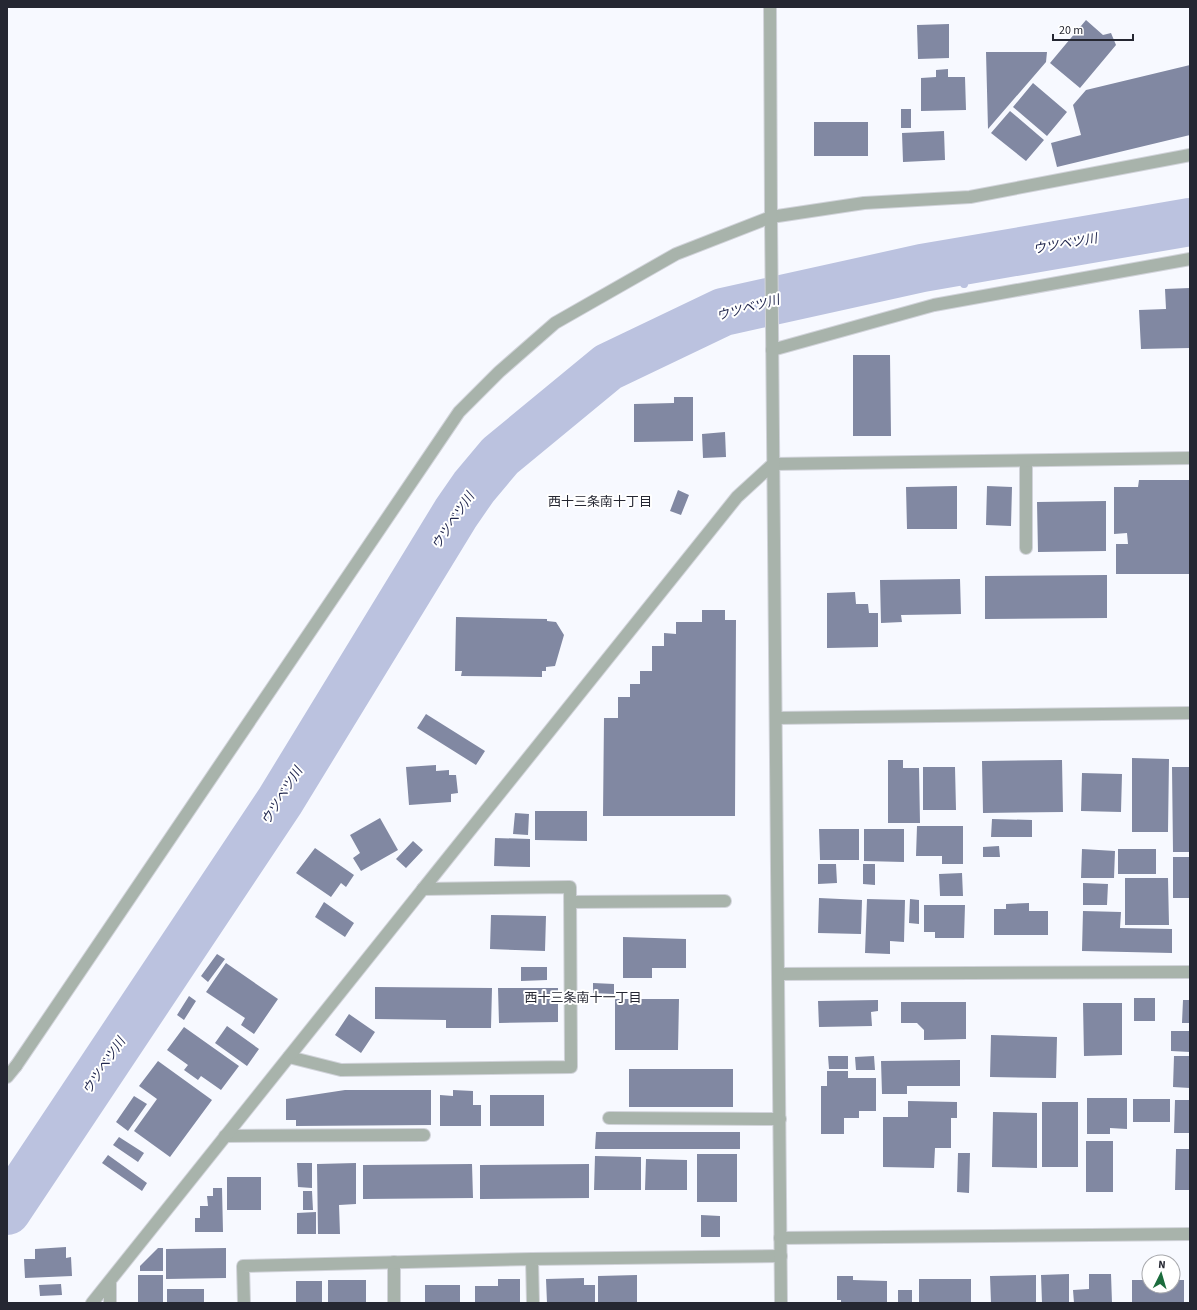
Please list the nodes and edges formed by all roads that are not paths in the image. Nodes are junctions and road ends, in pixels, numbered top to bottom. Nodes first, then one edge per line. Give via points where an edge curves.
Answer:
1 (770, 7) edge
2 (1190, 155) edge
3 (771, 217) junction
4 (1190, 259) edge
5 (772, 350) junction
6 (1190, 458) edge
7 (1026, 460) junction
8 (773, 464) junction
9 (1026, 548) dead end
10 (1190, 713) edge
11 (776, 718) junction
12 (423, 889) junction
13 (570, 902) junction
14 (725, 902) dead end
15 (1190, 972) edge
16 (778, 974) junction
17 (289, 1057) junction
18 (11, 1066) edge
19 (7, 1078) edge
20 (609, 1118) dead end
21 (780, 1119) junction
22 (424, 1135) dead end
23 (226, 1136) junction
24 (1190, 1234) edge
25 (780, 1238) junction
26 (781, 1256) junction
27 (532, 1259) junction
28 (394, 1262) junction
29 (110, 1281) junction
30 (92, 1303) edge
31 (110, 1303) edge
32 (244, 1303) edge
33 (394, 1303) edge
34 (533, 1303) edge
35 (781, 1303) edge

1 - 3 street
2 - 3 street via 970,198 864,203
3 - 5 street
3 - 18 street via 676,254 556,323 499,372 459,412
4 - 5 street via 934,305
5 - 8 street
6 - 7 street
7 - 8 street
7 - 9 street
8 - 11 street
8 - 12 street via 737,497
10 - 11 street
11 - 16 street
12 - 13 street via 570,887
12 - 17 street
13 - 14 street
13 - 17 street via 571,1067 341,1070
15 - 16 street
16 - 21 street
17 - 23 street
18 - 19 street
20 - 21 street
21 - 25 street
22 - 23 street
23 - 29 street
24 - 25 street
25 - 26 street
26 - 27 street
26 - 35 street
27 - 28 street
27 - 34 street
28 - 32 street via 243,1266
28 - 33 street
29 - 30 street
29 - 31 street

